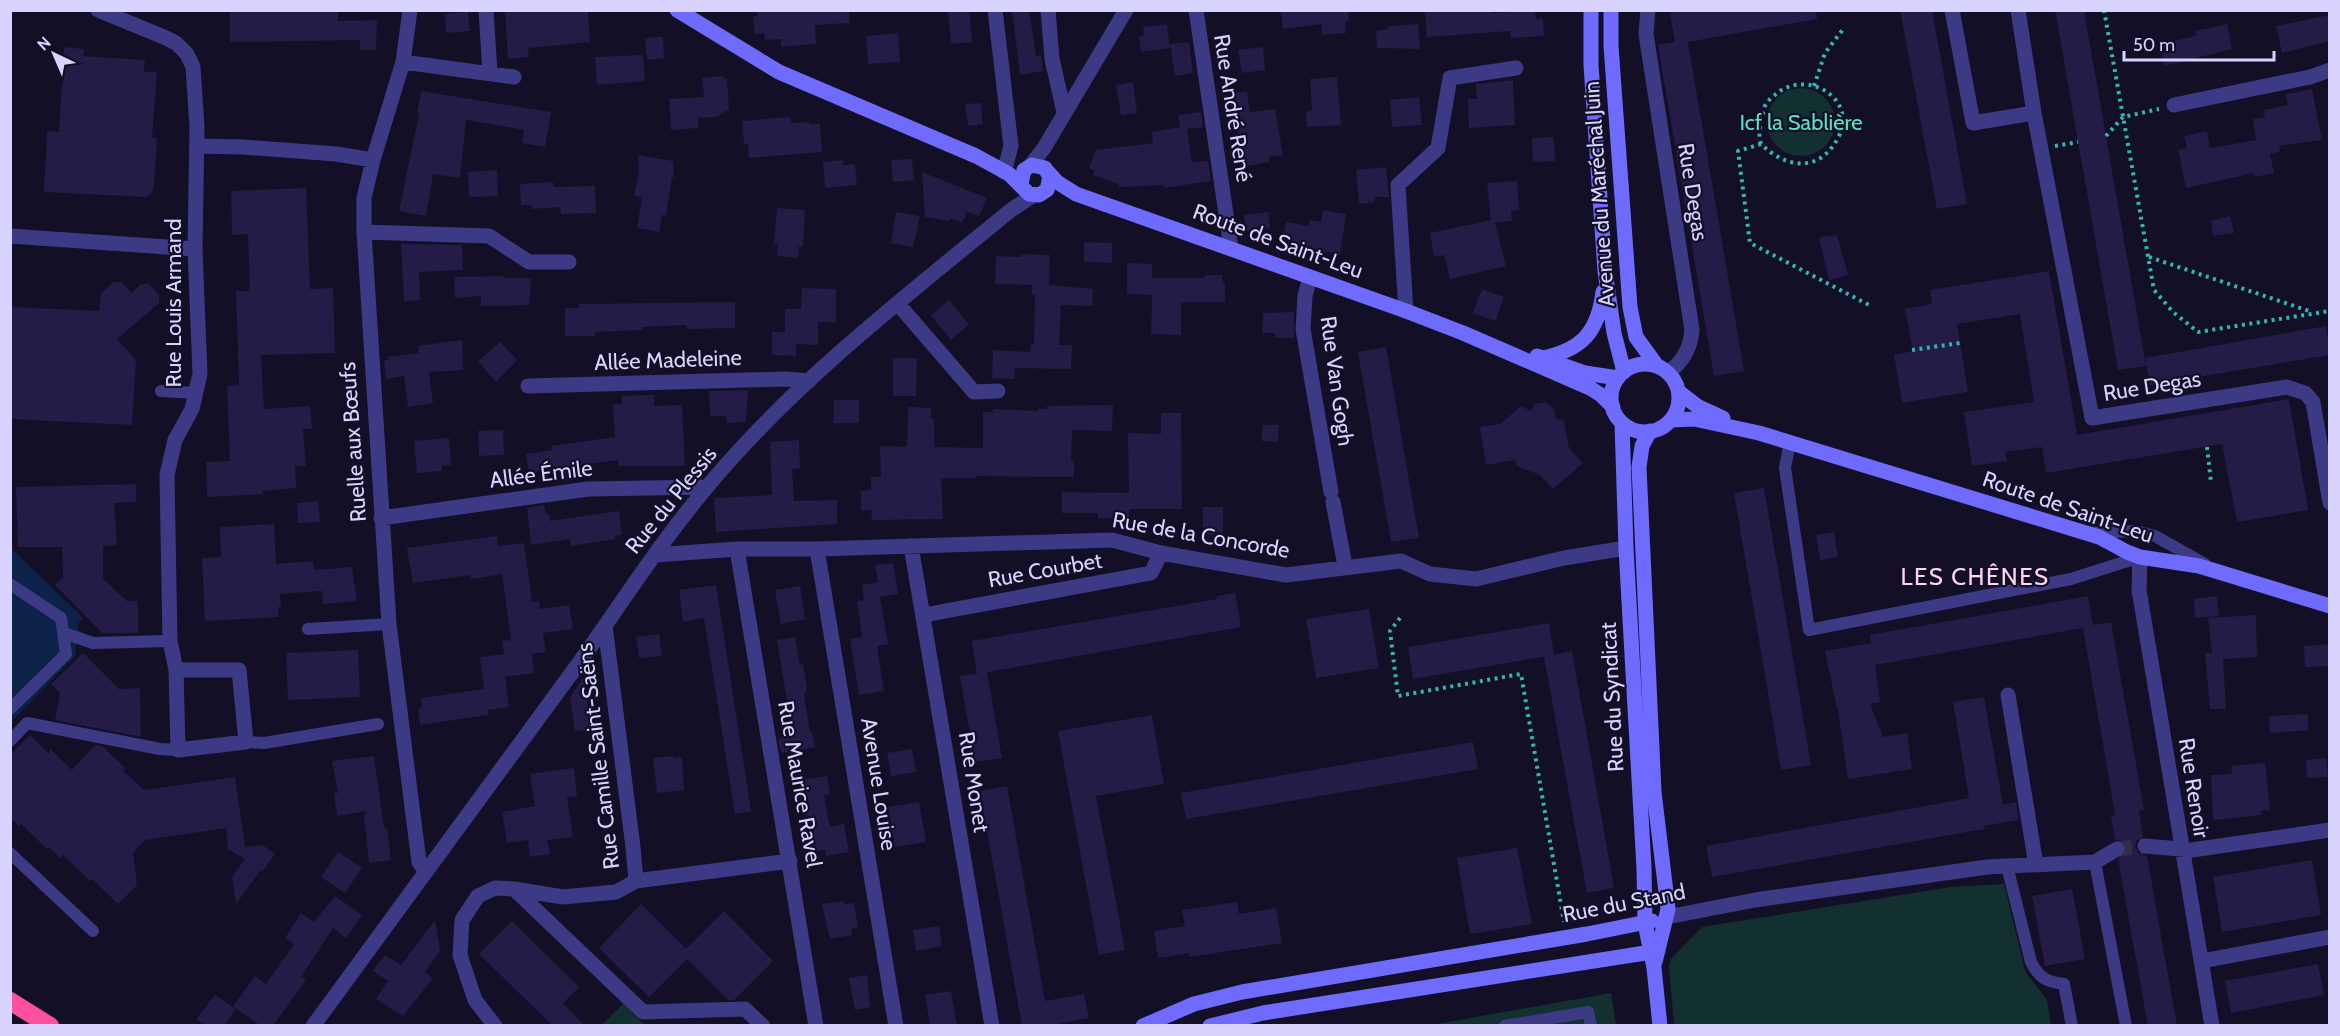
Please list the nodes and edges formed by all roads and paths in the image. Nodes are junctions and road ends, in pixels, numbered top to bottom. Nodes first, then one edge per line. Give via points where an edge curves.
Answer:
1 (98, 10) edge
2 (410, 10) edge
3 (486, 10) edge
4 (995, 10) edge
5 (1048, 10) edge
6 (1126, 10) edge
7 (1196, 10) edge
8 (1591, 10) edge
9 (1611, 10) edge
10 (1648, 10) edge
11 (1952, 10) edge
12 (2018, 10) edge
13 (2104, 10) edge
14 (678, 11) edge
15 (1844, 28) dead end
16 (403, 62) junction
17 (1516, 69) dead end
18 (2330, 70) edge
19 (490, 73) junction
20 (514, 77) dead end
21 (1814, 86) junction
22 (2174, 105) joint
23 (1064, 112) junction
24 (2034, 113) junction
25 (2123, 117) junction
26 (2106, 136) dead end
27 (2078, 142) dead end
28 (1761, 144) junction
29 (197, 146) junction
30 (2042, 149) junction
31 (373, 160) junction
32 (1006, 168) junction
33 (1037, 169) junction
34 (1030, 190) junction
35 (1076, 194) junction
36 (364, 232) junction
37 (10, 236) edge
38 (1231, 248) junction
39 (195, 249) junction
40 (2148, 257) junction
41 (569, 262) dead end
42 (1605, 271) junction
43 (1310, 277) junction
44 (898, 303) junction
45 (1871, 306) dead end
46 (1406, 311) junction
47 (2330, 311) edge
48 (2315, 313) junction
49 (1463, 333) junction
50 (1960, 343) dead end
51 (1912, 350) dead end
52 (1541, 358) junction
53 (1662, 369) junction
54 (1621, 375) junction
55 (809, 381) junction
56 (528, 386) dead end
57 (161, 391) dead end
58 (998, 391) dead end
59 (1679, 392) junction
60 (197, 393) junction
61 (1612, 407) junction
62 (1671, 420) junction
63 (1622, 423) junction
64 (1650, 431) junction
65 (1759, 433) junction
66 (1790, 442) junction
67 (2207, 447) dead end
68 (2211, 482) dead end
69 (707, 487) junction
70 (2330, 503) edge
71 (381, 518) junction
72 (2086, 533) junction
73 (911, 546) junction
74 (1626, 548) junction
75 (737, 549) junction
76 (817, 549) junction
77 (1161, 553) junction
78 (655, 555) junction
79 (2140, 557) junction
80 (1345, 566) junction
81 (2225, 574) junction
82 (10, 584) edge
83 (2330, 606) edge
84 (924, 615) junction
85 (1400, 618) dead end
86 (389, 624) junction
87 (605, 626) junction
88 (308, 628) dead end
89 (64, 633) junction
90 (170, 641) junction
91 (176, 670) junction
92 (2008, 695) dead end
93 (10, 709) edge
94 (378, 724) dead end
95 (10, 741) edge
96 (246, 742) junction
97 (178, 750) junction
98 (2330, 830) edge
99 (2145, 846) tunnel mouth
100 (2117, 849) tunnel mouth
101 (2181, 849) junction
102 (10, 853) edge
103 (790, 861) junction
104 (2095, 862) junction
105 (2036, 865) junction
106 (2007, 866) junction
107 (426, 872) junction
108 (636, 881) junction
109 (514, 889) junction
110 (1563, 916) dead end
111 (1667, 917) junction
112 (1645, 922) junction
113 (93, 931) dead end
114 (2330, 937) edge
115 (1654, 952) junction
116 (2202, 961) junction
117 (10, 1001) edge
118 (50, 1026) edge
119 (313, 1026) edge
120 (495, 1026) edge
121 (763, 1026) edge
122 (816, 1026) edge
123 (896, 1026) edge
124 (992, 1026) edge
125 (1143, 1026) edge
126 (1209, 1026) edge
127 (1505, 1026) edge
128 (1591, 1026) edge
129 (1660, 1026) edge
130 (2072, 1026) edge
131 (2126, 1026) edge
132 (2212, 1026) edge

1 - 29 street, Rue Louis Armand via 164,37 187,54 193,67
2 - 16 street, Ruelle aux Bœufs
3 - 19 street
4 - 32 street via 1011,146
5 - 23 street via 1052,59
6 - 23 street
7 - 38 street, Rue André René
8 - 42 street, Avenue du Maréchal Juin
9 - 53 street, Avenue du Maréchal Juin via 1630,307 1636,337
10 - 53 street, Rue Degas via 1646,34 1692,330 1685,356
11 - 24 street via 1973,123
12 - 24 street, Rue Degas
13 - 25 path
14 - 32 street via 778,72
15 - 21 path via 1825,53
16 - 19 street
16 - 31 street, Ruelle aux Bœufs
17 - 46 street via 1450,78 1438,148 1398,185
18 - 22 street
19 - 20 street
21 - 28 path via 1794,85 1766,103 1760,124
21 - 28 path via 1824,89 1840,109 1843,122 1838,137 1826,152 1812,162 1792,163 1773,156
22 - 25 path
23 - 33 street
24 - 30 street, Rue Degas
25 - 26 path
25 - 40 path
27 - 30 path
28 - 45 path via 1738,151 1750,243
29 - 31 street via 336,154
29 - 39 street, Rue Louis Armand
30 - 70 street, Rue Degas via 2092,418 2287,387 2305,393 2313,402
31 - 36 street, Ruelle aux Bœufs via 364,198
32 - 33 street
32 - 34 street
33 - 34 street via 1021,175
33 - 34 street via 1049,186
33 - 35 street, Route de Saint-Leu
34 - 35 street, Route de Saint-Leu
34 - 44 street, Rue du Plessis
35 - 38 street, Route de Saint-Leu
36 - 41 street via 489,236 529,262
36 - 71 street, Ruelle aux Bœufs
37 - 39 street
38 - 43 street, Route de Saint-Leu
39 - 60 street, Rue Louis Armand via 200,374
40 - 48 path
40 - 48 path via 2154,290 2198,332
42 - 52 street via 1600,313 1594,327 1570,349
42 - 54 street, Avenue du Maréchal Juin
43 - 46 street, Route de Saint-Leu
43 - 80 street, Rue Van Gogh via 1303,328
44 - 55 street, Rue du Plessis
44 - 58 street via 974,392
46 - 49 street, Route de Saint-Leu
47 - 48 path
49 - 52 street, Route de Saint-Leu
49 - 61 street, Route de Saint-Leu via 1590,388
50 - 51 path
52 - 54 street, Route de Saint-Leu via 1592,374
53 - 54 street via 1640,364
53 - 59 street via 1674,379
54 - 61 street via 1612,392
55 - 56 street, Allée Madeleine
55 - 69 street, Rue du Plessis
57 - 60 lane
59 - 62 street via 1678,407
59 - 65 street, Route de Saint-Leu via 1709,412
60 - 90 street, Rue Louis Armand via 175,440 167,475
61 - 63 street
62 - 64 street
62 - 65 street, Route de Saint-Leu via 1694,419
63 - 64 street via 1633,430
63 - 74 street, Rue du Syndicat
64 - 111 street, Rue du Syndicat via 1642,446 1639,467 1654,792
65 - 66 street, Route de Saint-Leu
66 - 72 street, Route de Saint-Leu
66 - 79 lane via 1785,468 1809,630 2071,579
67 - 68 path
69 - 71 street, Allée Émile via 588,489
69 - 78 street, Rue du Plessis
71 - 86 street, Ruelle aux Bœufs
72 - 79 street, Route de Saint-Leu
72 - 81 lane via 2136,531 2155,536
73 - 76 street, Rue de la Concorde
73 - 77 street, Rue de la Concorde via 1112,540
73 - 84 street, Rue Monet
74 - 80 street, Rue de la Concorde via 1476,579 1430,574 1401,561
74 - 112 street, Rue du Syndicat
75 - 76 street, Rue de la Concorde
75 - 78 street, Rue de la Concorde
75 - 103 street, Rue Maurice Ravel
76 - 123 street, Avenue Louise
77 - 80 street, Rue de la Concorde via 1286,575
77 - 84 street, Rue Courbet via 1151,573
78 - 87 street, Rue du Plessis
79 - 81 street, Route de Saint-Leu
79 - 101 street, Rue Renoir via 2139,590
81 - 83 street, Route de Saint-Leu
82 - 89 lane via 61,618
84 - 124 street, Rue Monet
85 - 110 path via 1390,631 1398,696 1521,674
86 - 88 lane
86 - 107 street, Ruelle aux Bœufs via 419,862
87 - 107 street, Rue du Plessis
87 - 108 street, Rue Camille Saint-Saëns
89 - 90 lane via 93,643
89 - 93 lane via 66,654
90 - 91 street, Rue Louis Armand
91 - 96 street via 238,670
91 - 97 street, Rue Louis Armand
92 - 105 street
94 - 96 lane via 264,743
95 - 97 lane via 27,723
96 - 97 street
98 - 101 street
99 - 101 street
100 - 104 street, Rue du Stand
101 - 116 street, Rue Renoir
102 - 113 lane
103 - 108 street
103 - 122 street, Rue Maurice Ravel
104 - 105 street, Rue du Stand
104 - 131 lane
105 - 106 street, Rue du Stand
106 - 111 street, Rue du Stand via 1778,897
106 - 130 lane via 2031,962 2046,981 2064,984
107 - 119 street, Rue du Plessis
108 - 109 street via 616,892 563,897
109 - 120 street via 495,888 478,896 462,920 460,955 475,999
109 - 121 street via 643,1012 745,1009
111 - 112 street, Rue du Stand
111 - 115 street, Rue du Syndicat
112 - 115 street, Rue du Syndicat
112 - 125 street, Rue du Stand via 1242,992 1194,1004
114 - 116 street
115 - 126 street via 1273,1011
115 - 129 street, Rue du Syndicat
116 - 132 street, Rue Renoir
117 - 118 highway
127 - 128 lane via 1588,1012

